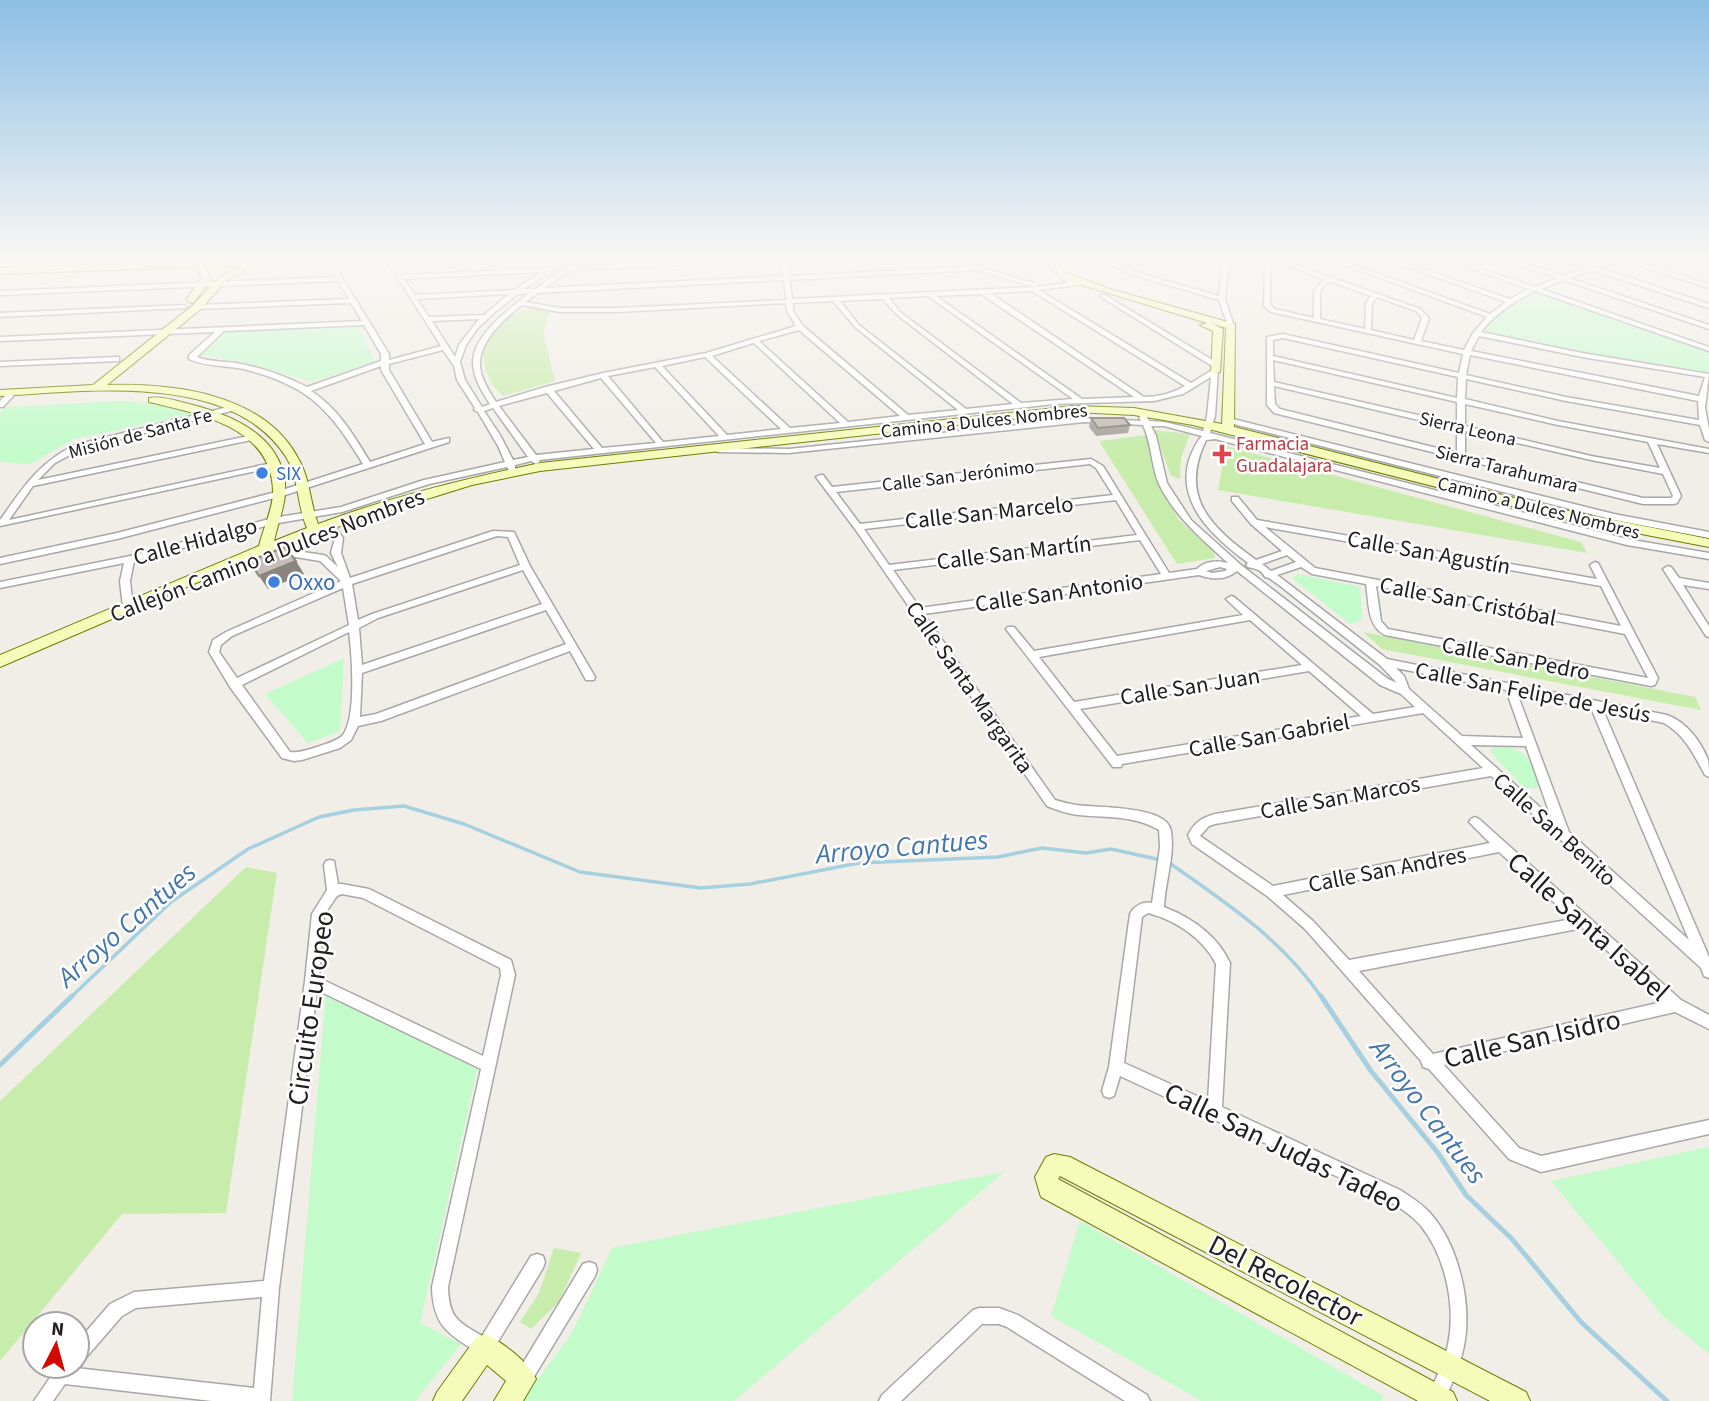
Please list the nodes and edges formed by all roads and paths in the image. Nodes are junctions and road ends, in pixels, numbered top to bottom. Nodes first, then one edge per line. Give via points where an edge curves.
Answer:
1 (162, 323) edge
2 (177, 323) edge
3 (359, 323) edge
4 (367, 323) edge
5 (432, 323) edge
6 (478, 323) edge
7 (498, 323) edge
8 (798, 323) edge
9 (854, 323) edge
10 (912, 323) edge
11 (971, 323) edge
12 (1024, 323) edge
13 (1089, 323) edge
14 (1146, 323) edge
15 (1214, 323) edge
16 (1216, 323) edge
17 (1333, 323) edge
18 (1368, 323) edge
19 (1422, 323) edge
20 (1484, 323) edge
21 (1636, 323) edge
22 (1225, 326) junction
23 (800, 327) junction
24 (221, 330) junction
25 (1368, 331) junction
26 (150, 332) junction
27 (167, 332) junction
28 (1476, 333) junction
29 (0, 339) edge
30 (755, 342) junction
31 (1417, 342) junction
32 (445, 347) junction
33 (1709, 349) edge
34 (1467, 353) junction
35 (707, 355) junction
36 (1270, 357) junction
37 (116, 359) junction
38 (384, 363) junction
39 (0, 364) edge
40 (456, 364) junction
41 (656, 364) junction
42 (1215, 368) junction
43 (476, 370) junction
44 (458, 374) junction
45 (603, 375) junction
46 (1464, 375) junction
47 (1709, 376) edge
48 (1270, 383) junction
49 (1191, 386) junction
50 (97, 388) junction
51 (548, 389) junction
52 (306, 390) junction
53 (83, 393) junction
54 (1701, 399) junction
55 (1079, 400) junction
56 (1, 401) edge
57 (1463, 401) junction
58 (496, 405) junction
59 (1019, 405) junction
60 (232, 408) junction
61 (478, 410) junction
62 (1143, 411) junction
63 (212, 414) junction
64 (905, 417) junction
65 (962, 417) junction
66 (1702, 423) junction
67 (846, 424) junction
68 (1462, 426) junction
69 (1207, 429) junction
70 (1227, 429) junction
71 (787, 430) junction
72 (996, 430) junction
73 (253, 437) junction
74 (725, 437) junction
75 (446, 440) dead end
76 (1709, 440) edge
77 (1652, 442) junction
78 (661, 444) junction
79 (430, 445) junction
80 (706, 449) junction
81 (598, 450) junction
82 (1709, 451) edge
83 (1461, 457) junction
84 (537, 463) junction
85 (367, 464) junction
86 (272, 465) junction
87 (512, 467) junction
88 (1666, 472) junction
89 (820, 477) dead end
90 (29, 484) junction
91 (301, 488) junction
92 (831, 490) junction
93 (279, 494) junction
94 (1119, 497) junction
95 (1235, 499) dead end
96 (308, 515) junction
97 (1254, 522) junction
98 (1, 525) edge
99 (272, 525) junction
100 (331, 527) junction
101 (858, 527) junction
102 (309, 534) junction
103 (1709, 535) edge
104 (1142, 537) junction
105 (1709, 543) edge
106 (265, 551) junction
107 (336, 552) junction
108 (1287, 552) junction
109 (1709, 556) edge
110 (323, 558) junction
111 (130, 559) junction
112 (0, 561) edge
113 (1256, 564) junction
114 (1595, 565) dead end
115 (525, 566) junction
116 (1304, 566) junction
117 (887, 568) junction
118 (1235, 568) junction
119 (1668, 569) dead end
120 (1271, 574) junction
121 (1167, 577) junction
122 (1255, 579) junction
123 (345, 580) junction
124 (1676, 581) junction
125 (1371, 583) junction
126 (1604, 583) junction
127 (0, 585) edge
128 (1709, 586) edge
129 (1231, 598) dead end
130 (549, 605) junction
131 (128, 607) junction
132 (918, 612) junction
133 (1249, 617) junction
134 (355, 627) junction
135 (1011, 629) dead end
136 (1630, 631) junction
137 (1709, 633) edge
138 (572, 646) junction
139 (1032, 655) junction
140 (0, 661) edge
141 (1384, 662) junction
142 (1309, 667) junction
143 (356, 671) junction
144 (590, 677) dead end
145 (234, 684) junction
146 (1510, 687) junction
147 (1405, 691) junction
148 (1595, 704) junction
149 (1072, 706) junction
150 (1424, 709) junction
151 (1370, 718) junction
152 (353, 723) junction
153 (1459, 740) junction
154 (1530, 742) junction
155 (1492, 771) junction
156 (1709, 772) edge
157 (1475, 822) dead end
158 (1565, 838) junction
159 (1502, 846) junction
160 (330, 865) dead end
161 (333, 891) junction
162 (1271, 892) junction
163 (1158, 909) junction
164 (1585, 922) junction
165 (1346, 967) junction
166 (1708, 968) edge
167 (312, 981) junction
168 (1676, 1005) junction
169 (1709, 1022) edge
170 (1429, 1062) junction
171 (488, 1065) junction
172 (1116, 1067) junction
173 (1109, 1091) dead end
174 (1215, 1110) junction
175 (1709, 1127) edge
176 (537, 1262) dead end
177 (589, 1270) dead end
178 (271, 1288) junction
179 (91, 1338) edge
180 (485, 1347) junction
181 (1451, 1365) junction
182 (91, 1374) edge
183 (523, 1379) junction
184 (57, 1380) edge
185 (261, 1399) edge
186 (1439, 1400) edge
187 (43, 1401) edge
188 (446, 1401) edge
189 (508, 1401) edge
190 (888, 1401) edge
191 (1141, 1401) edge
192 (1517, 1401) edge

1 - 26 street
2 - 27 street
3 - 24 street
4 - 38 street via 385,354
5 - 32 street
6 - 40 street via 466,337
7 - 43 street via 488,331
8 - 23 street
9 - 65 street
10 - 59 street
11 - 55 street
12 - 62 street
13 - 49 street
14 - 42 street
15 - 22 street
16 - 22 street
17 - 25 street
18 - 25 street
19 - 31 street
20 - 28 street
21 - 33 street
22 - 42 street
22 - 70 street
23 - 30 street
23 - 64 street
24 - 27 street
24 - 52 street via 192,356 267,374
25 - 31 street
26 - 27 street
26 - 29 street
26 - 37 street
27 - 50 street
28 - 34 street
28 - 47 street
30 - 35 street
30 - 67 street
31 - 34 street
32 - 38 street
32 - 40 street
34 - 46 street
34 - 54 street
35 - 41 street
35 - 71 street
36 - 46 street via 1269,338 1276,335
36 - 48 street
36 - 57 street
37 - 39 street
37 - 53 street
38 - 52 street
38 - 79 street
40 - 44 street
41 - 45 street
41 - 74 street
42 - 49 street
42 - 69 street
43 - 44 street
43 - 58 street
44 - 61 street
45 - 51 street
45 - 78 street
46 - 57 street
46 - 66 street
47 - 54 street
48 - 68 street, Sierra Leona
48 - 83 street, Sierra Tarahumara via 1271,405 1277,411
49 - 62 street
50 - 53 street
50 - 60 street via 176,392
51 - 58 street
51 - 81 street
52 - 85 street via 336,414
53 - 56 street via 69,398
53 - 56 street via 13,392
53 - 63 street via 166,402
54 - 66 street
55 - 59 street, Camino a Dulces Nombres
55 - 62 street, Camino a Dulces Nombres
57 - 68 street
57 - 77 street
58 - 61 street
58 - 84 street
59 - 65 street, Camino a Dulces Nombres
60 - 63 street, Misión de Santa Fe
60 - 91 street via 281,440 293,457
61 - 87 street
62 - 65 street, Camino a Dulces Nombres via 1074,409
62 - 69 street, Camino a Dulces Nombres
62 - 72 street
62 - 118 street, Calle San Benito via 1163,483 1177,508
63 - 73 street
63 - 90 street, Misión de Santa Fe via 78,447 43,466
64 - 65 street, Camino a Dulces Nombres
64 - 67 street, Camino a Dulces Nombres
65 - 72 street
65 - 80 street, Camino a Dulces Nombres
66 - 76 street
67 - 71 street, Camino a Dulces Nombres
68 - 83 street
68 - 88 street, Sierra Leona
69 - 70 street, Camino a Dulces Nombres
70 - 103 street
70 - 105 street, Camino a Dulces Nombres via 1560,514
70 - 109 street via 1616,539
70 - 113 street, Calle San Benito via 1203,438 1193,459 1191,487 1214,528
71 - 74 street, Camino a Dulces Nombres
72 - 80 street via 789,451
73 - 86 street
73 - 90 street
74 - 78 street, Camino a Dulces Nombres
75 - 79 street
77 - 82 street
77 - 88 street, Sierra Tarahumara
78 - 81 street, Camino a Dulces Nombres
79 - 85 street
80 - 84 street, Camino a Dulces Nombres
81 - 84 street, Camino a Dulces Nombres
83 - 88 street, Sierra Tarahumara via 1656,503 1674,501 1677,496
84 - 87 street, Callejón Camino a Dulces Nombres
85 - 91 street
86 - 93 street
86 - 98 street
87 - 96 street, Calle Hidalgo via 428,482
87 - 100 street, Callejón Camino a Dulces Nombres
89 - 92 street, Calle Santa Margarita
90 - 98 street, Misión de Santa Fe
91 - 93 street
91 - 96 street
92 - 94 street, Calle San Jerónimo via 1085,460 1099,466
92 - 101 street, Calle Santa Margarita
93 - 99 street
93 - 112 street
94 - 101 street, Calle San Marcelo
94 - 104 street
95 - 97 street
96 - 99 street, Calle Hidalgo
96 - 102 street
97 - 108 street
97 - 126 street, Calle San Agustín
99 - 102 street
99 - 106 street
99 - 111 street, Calle Hidalgo
100 - 102 street, Callejón Camino a Dulces Nombres
100 - 107 street via 340,538
101 - 117 street, Calle Santa Margarita
102 - 106 street, Callejón Camino a Dulces Nombres
104 - 117 street, Calle San Martín
104 - 121 street
106 - 110 street
106 - 131 street, Callejón Camino a Dulces Nombres
107 - 110 street
107 - 123 street via 345,565
108 - 113 street
108 - 116 street
110 - 123 street
111 - 127 street, Calle Hidalgo
111 - 131 street via 125,582
113 - 118 street
113 - 120 street, Calle San Benito
114 - 126 street
115 - 123 street via 511,534 501,532
115 - 130 street
115 - 134 street via 375,616
116 - 120 street
116 - 125 street, Calle San Cristóbal
117 - 132 street, Calle Santa Margarita
118 - 121 street, Calle San Antonio via 1228,574
118 - 122 street, Calle San Benito
119 - 124 street
120 - 122 street
120 - 141 street, Calle San Benito
121 - 132 street, Calle San Antonio
122 - 147 street, Calle San Benito via 1384,682
123 - 134 street
123 - 145 street via 223,638 214,652
124 - 128 street
124 - 137 street
125 - 136 street, Calle San Cristóbal
125 - 136 street, Calle San Pedro via 1381,629 1651,682
126 - 136 street
129 - 133 street
130 - 138 street
130 - 143 street
131 - 140 street, Callejón Camino a Dulces Nombres
132 - 163 street, Calle Santa Margarita via 1051,803 1115,811 1166,827
133 - 139 street
133 - 142 street
134 - 143 street
134 - 145 street
135 - 139 street
138 - 144 street
138 - 152 street
139 - 149 street
141 - 146 street, Calle San Felipe de Jesús
141 - 147 street, Calle San Benito via 1400,678
142 - 149 street, Calle San Juan
142 - 151 street
143 - 152 street
145 - 152 street via 282,751 297,757 339,744
146 - 148 street, Calle San Felipe de Jesús
146 - 154 street
147 - 150 street, Calle San Benito
148 - 156 street, Calle San Felipe de Jesús via 1681,725
148 - 166 street
149 - 151 street, Calle San Gabriel via 1116,763
150 - 151 street, Calle San Gabriel
150 - 153 street, Calle San Benito
153 - 154 street
153 - 155 street, Calle San Benito
154 - 158 street
155 - 158 street, Calle San Benito
155 - 162 street, Calle San Marcos via 1205,822 1194,835 1196,840
157 - 159 street, Calle Santa Isabel
158 - 166 street, Calle San Benito
159 - 162 street, Calle San Andres
159 - 164 street, Calle Santa Isabel
160 - 161 street
161 - 167 street, Circuito Europeo via 318,914
161 - 171 street, Circuito Europeo via 365,893 506,964 508,975
162 - 165 street via 1309,925
163 - 172 street via 1146,906 1136,914
163 - 174 street via 1208,940 1223,963
164 - 165 street
164 - 168 street, Calle Santa Isabel
165 - 170 street
167 - 171 street
167 - 178 street, Circuito Europeo
168 - 169 street, Calle Santa Isabel
168 - 170 street, Calle San Isidro
170 - 175 street via 1506,1147 1524,1160 1541,1164
171 - 180 street, Circuito Europeo via 440,1287 442,1316
172 - 173 street
172 - 174 street, Calle San Judas Tadeo
174 - 181 street, Calle San Judas Tadeo via 1396,1198 1426,1219 1446,1255 1453,1286 1457,1340
176 - 180 street
177 - 183 street
178 - 179 street via 134,1300 116,1310
178 - 185 street, Circuito Europeo
180 - 183 street, Circuito Europeo
180 - 188 street
181 - 186 street, Calle San Judas Tadeo
181 - 186 street, Del Recolector via 1062,1165 1050,1171 1049,1189
181 - 192 street, Del Recolector
182 - 185 street
183 - 189 street
184 - 187 street
190 - 191 street via 970,1322 990,1315 1012,1321

